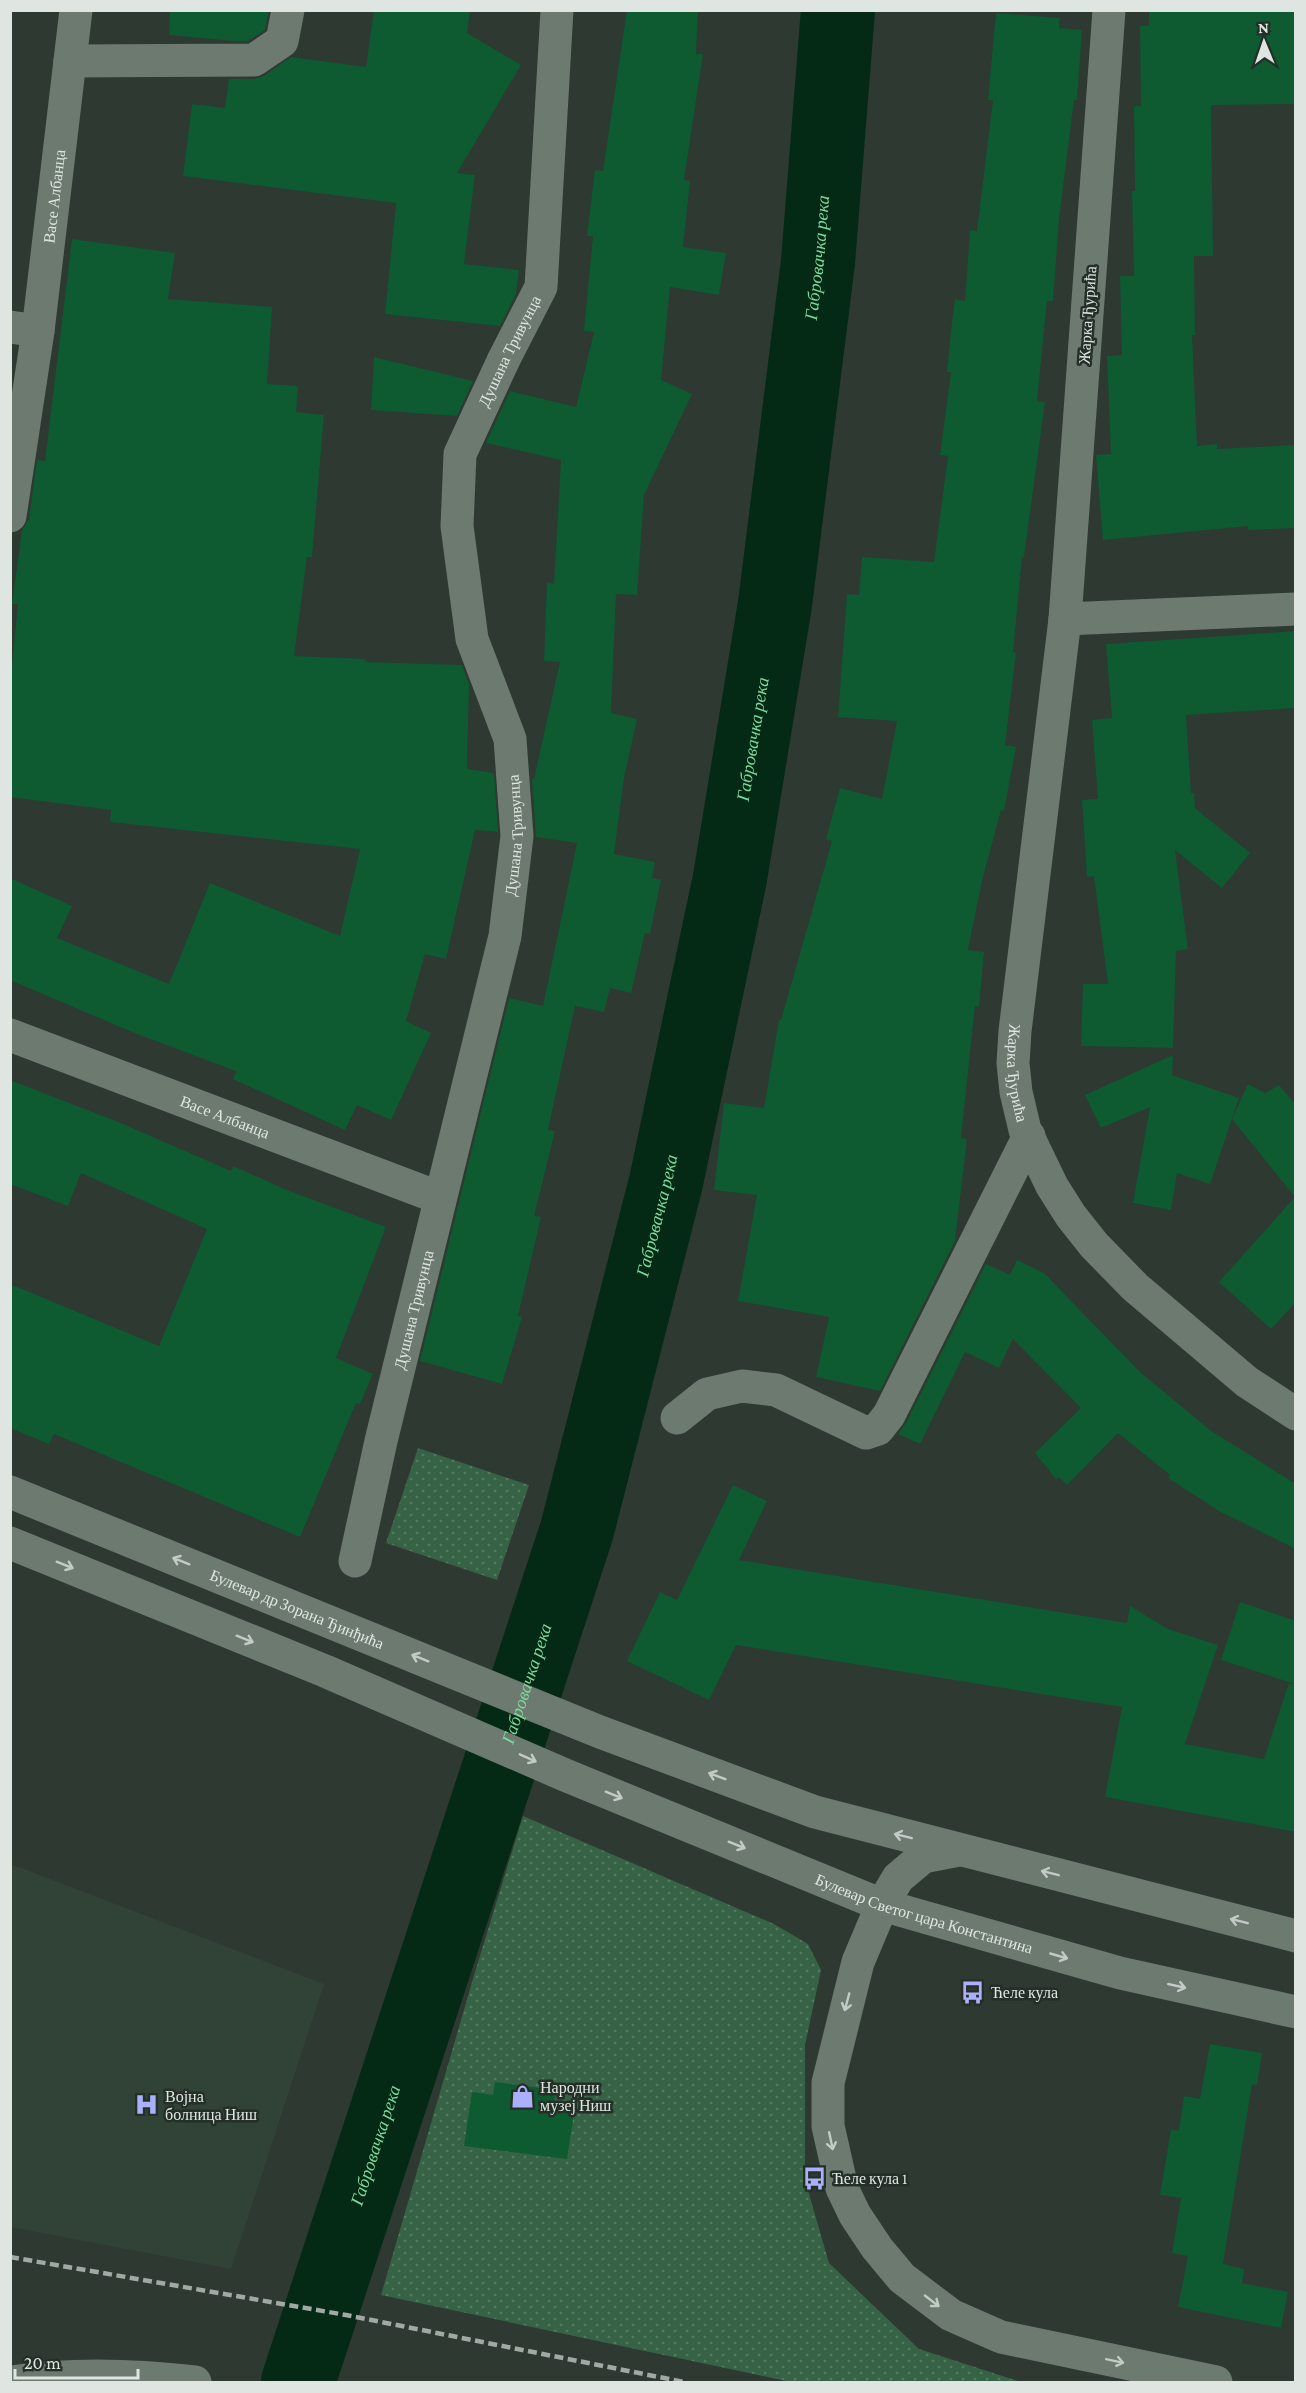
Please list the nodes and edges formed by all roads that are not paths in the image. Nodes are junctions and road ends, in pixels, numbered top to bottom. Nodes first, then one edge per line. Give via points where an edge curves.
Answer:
1 (76, 10) edge
2 (288, 10) edge
3 (557, 10) edge
4 (1109, 10) edge
5 (70, 61) junction
6 (24, 329) edge
7 (10, 516) edge
8 (1296, 609) edge
9 (1065, 619) junction
10 (10, 1035) edge
11 (1029, 1136) junction
12 (440, 1198) junction
13 (1296, 1414) edge
14 (677, 1418) dead end
15 (10, 1492) edge
16 (10, 1543) edge
17 (355, 1561) dead end
18 (959, 1850) junction
19 (882, 1905) junction
20 (1296, 1936) edge
21 (1296, 2012) edge
22 (11, 2382) edge
23 (181, 2382) edge
24 (1216, 2382) edge

1 - 5 street, Васе Албанца
2 - 5 street via 282,41 254,60
3 - 12 street, Душана Тривунца via 541,287 460,454 457,526 472,639 510,739 517,836 505,936
4 - 9 street, Жарка Ђурића
5 - 6 street, Васе Албанца
6 - 7 street, Васе Албанца
8 - 9 street
9 - 11 street, Жарка Ђурића via 1014,1052 1016,1092
10 - 12 street, Васе Албанца
11 - 13 street, Жарка Ђурића via 1052,1186 1094,1245 1135,1287 1246,1382
11 - 14 street via 878,1430 866,1433 776,1390 742,1386 707,1394
12 - 17 street, Душана Тривунца
18 -> 15 street, Булевар др Зорана Ђинђића via 815,1812 585,1725
16 -> 19 street, Булевар Светог цара Константина
18 - 19 street via 923,1857 898,1878
20 -> 18 street
19 -> 21 street, Булевар Светог цара Константина via 1120,1973
19 -> 24 street via 858,1962 828,2082 828,2126 842,2188 877,2248 902,2278 951,2315 1001,2337
22 - 23 street via 73,2376

